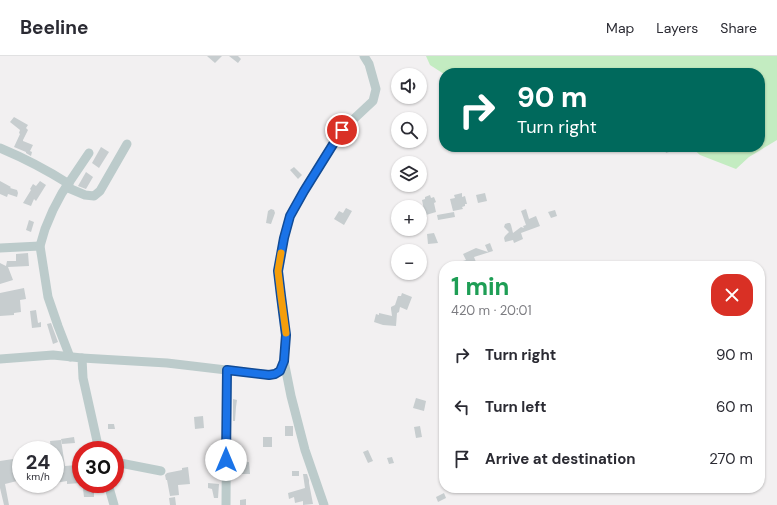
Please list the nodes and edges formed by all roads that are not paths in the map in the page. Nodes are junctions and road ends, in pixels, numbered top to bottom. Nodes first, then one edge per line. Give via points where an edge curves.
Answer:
1 (364, 56) edge
2 (126, 144) dead end
3 (0, 148) edge
4 (89, 153) dead end
5 (68, 185) junction
6 (40, 246) junction
7 (0, 248) edge
8 (70, 357) junction
9 (82, 358) junction
10 (0, 359) edge
11 (284, 361) junction
12 (227, 370) junction
13 (97, 441) edge
14 (124, 464) edge
15 (161, 471) dead end
16 (111, 493) edge
17 (114, 505) edge
18 (226, 505) edge
19 (324, 505) edge

1 - 11 street via 376,89 373,101 342,130 290,216 284,238 278,271 286,335
2 - 5 street via 100,191 94,196 85,195
3 - 5 street via 49,171
4 - 5 street
5 - 6 street via 44,229
6 - 7 street
6 - 8 street via 48,297
8 - 9 street
8 - 10 street via 53,355
9 - 12 street via 167,363
9 - 13 street via 83,378
11 - 12 street via 280,371 269,375
11 - 19 street via 305,450
12 - 18 street
14 - 15 street
16 - 17 street

